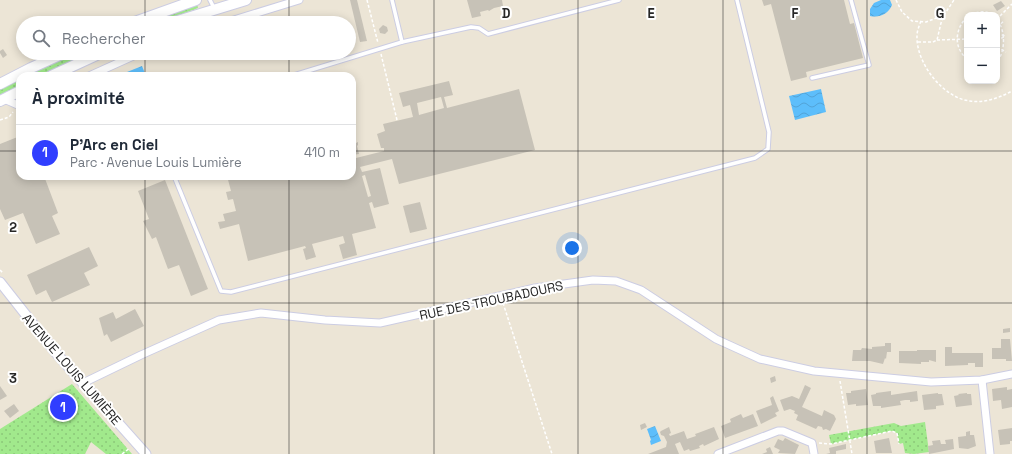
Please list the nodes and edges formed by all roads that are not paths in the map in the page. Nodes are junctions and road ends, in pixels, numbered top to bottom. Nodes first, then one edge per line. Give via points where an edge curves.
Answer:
1 (196, 0) edge
2 (246, 0) edge
3 (299, 0) edge
4 (392, 0) edge
5 (619, 0) edge
6 (737, 0) edge
7 (851, 0) edge
8 (212, 4) edge
9 (151, 16) edge
10 (186, 16) edge
11 (247, 16) edge
12 (402, 42) junction
13 (356, 56) edge
14 (49, 60) edge
15 (86, 60) edge
16 (124, 60) edge
17 (344, 60) edge
18 (23, 72) edge
19 (60, 72) edge
20 (98, 72) edge
21 (304, 72) edge
22 (16, 76) edge
23 (812, 78) dead end
24 (0, 84) edge
25 (16, 93) edge
26 (2, 100) edge
27 (16, 105) edge
28 (176, 180) edge
29 (0, 282) edge
30 (1012, 374) edge
31 (982, 380) junction
32 (83, 383) junction
33 (146, 454) edge
34 (718, 454) edge
35 (814, 454) edge
36 (990, 454) edge

1 - 9 main road
2 - 8 main road
3 - 11 street
4 - 12 lane
5 - 12 lane via 488,34 479,28 471,27
6 - 28 lane via 769,132 768,149 755,158 231,292 221,291
7 - 23 lane via 869,65
8 - 10 main road
12 - 13 lane
14 - 18 main road
15 - 19 main road
16 - 20 street
17 - 21 lane
22 - 24 main road
25 - 26 main road
26 - 27 street
29 - 32 street, AVENUE LOUIS LUMIÈRE
30 - 31 street, RUE DES TROUBADOURS
31 - 32 street, RUE DES TROUBADOURS via 931,382 814,371 760,358 716,339 641,290 616,281 593,280 535,288 380,323 261,314 219,320
31 - 36 street
32 - 33 street, AVENUE LOUIS LUMIÈRE
34 - 35 street via 778,431 812,443

